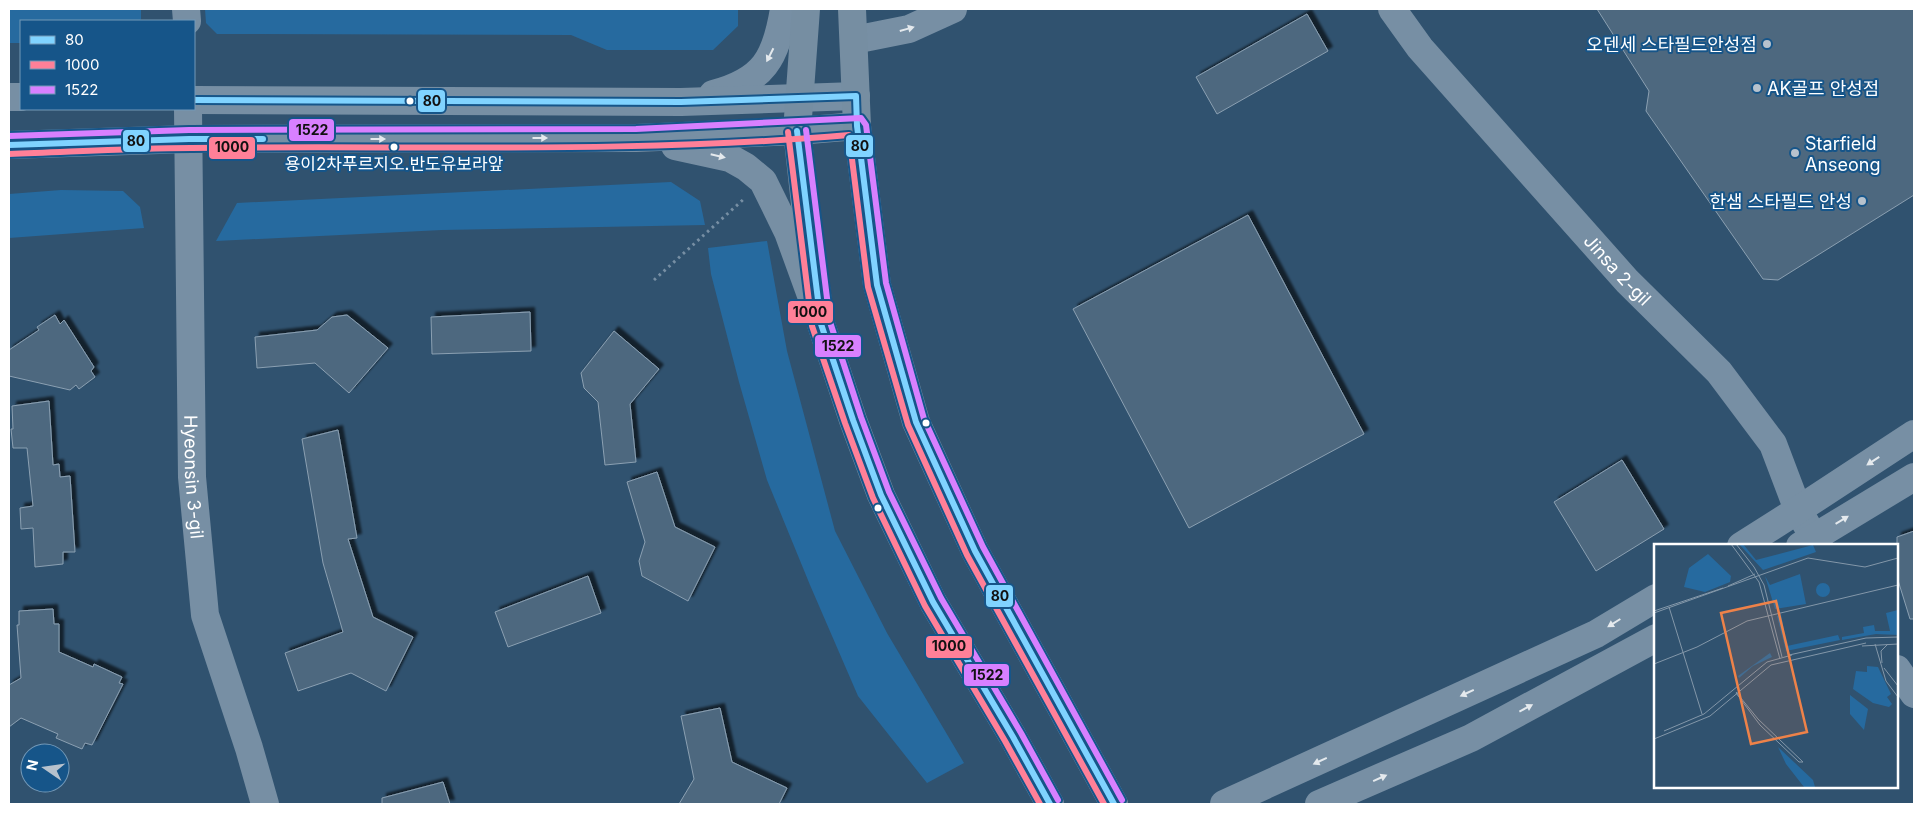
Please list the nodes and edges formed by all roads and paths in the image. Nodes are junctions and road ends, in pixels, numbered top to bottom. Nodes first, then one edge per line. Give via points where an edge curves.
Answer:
1 (784, 9) edge
2 (798, 9) edge
3 (806, 9) edge
4 (852, 9) edge
5 (862, 9) edge
6 (953, 9) edge
7 (1392, 9) edge
8 (859, 39) junction
9 (800, 90) junction
10 (856, 96) junction
11 (195, 100) edge
12 (681, 102) junction
13 (188, 110) edge
14 (857, 126) junction
15 (798, 131) junction
16 (636, 138) junction
17 (189, 139) junction
18 (9, 145) edge
19 (763, 181) junction
20 (654, 280) dead end
21 (821, 324) junction
22 (1914, 434) edge
23 (1914, 477) edge
24 (1798, 510) junction
25 (1811, 543) edge
26 (1744, 544) edge
27 (1654, 599) edge
28 (1654, 639) edge
29 (1898, 670) edge
30 (1914, 694) edge
31 (265, 804) edge
32 (1050, 804) edge
33 (1114, 804) edge
34 (1224, 804) edge
35 (1319, 804) edge

1 -> 12 street via 770,57 754,78 732,89
2 - 9 main road
3 - 9 main road
4 - 10 main road
5 - 8 main road
8 -> 6 street via 909,29
7 - 24 street, Jinsa 2-gil via 1420,48 1627,281 1719,372 1772,444
8 - 10 main road
9 - 10 street
9 - 12 street
9 - 15 main road
10 - 14 main road
11 - 12 street
13 - 17 street, Hyeonsin 3-gil
14 - 15 street
14 - 33 main road via 877,285 916,422 974,551
15 - 16 street
15 - 21 main road
17 -> 16 street
16 -> 19 street via 730,158
17 - 18 street
17 - 31 street, Hyeonsin 3-gil via 192,477 206,615
19 - 20 path
19 - 21 street via 788,232
21 - 32 main road via 885,504 933,602
22 -> 24 street
25 -> 23 street
24 - 25 street, Jinsa 2-gil
24 - 26 street
27 -> 34 street via 1596,634
35 -> 28 street via 1471,738
29 - 30 street

